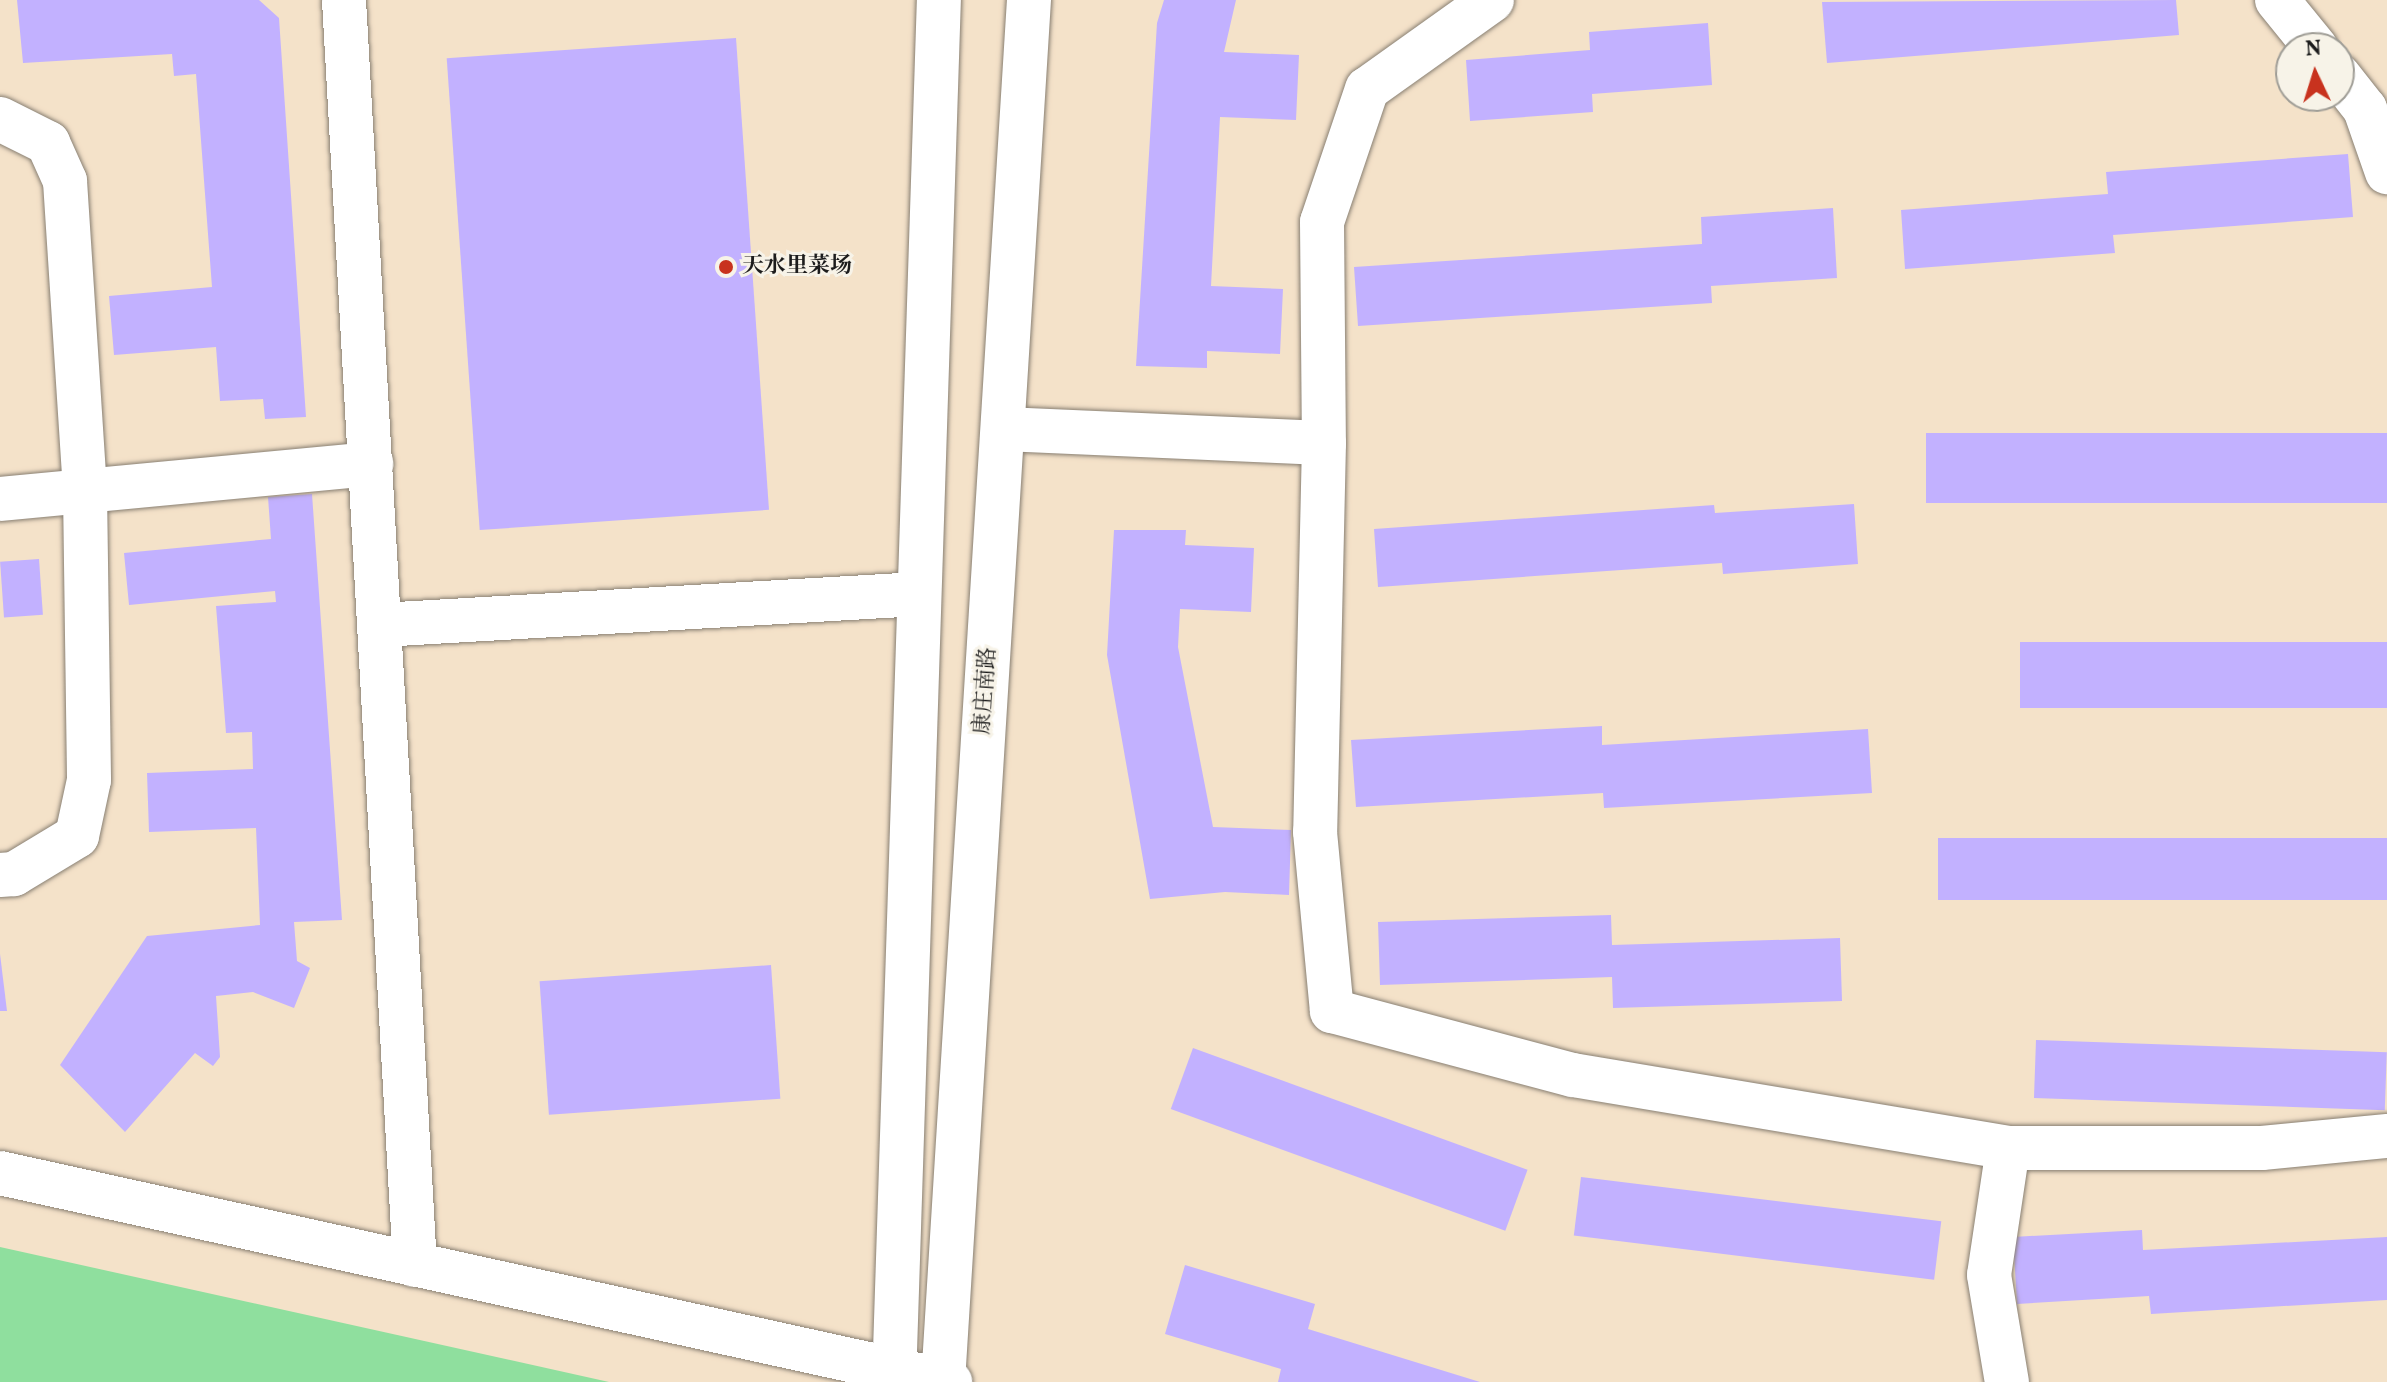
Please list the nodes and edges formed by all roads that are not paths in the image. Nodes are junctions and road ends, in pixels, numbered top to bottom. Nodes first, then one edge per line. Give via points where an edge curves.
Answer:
1 (344, 0) edge
2 (939, 0) edge
3 (1029, 0) edge
4 (1492, 0) edge
5 (2277, 0) edge
6 (2303, 32) edge
7 (2355, 96) edge
8 (0, 119) edge
9 (2387, 172) edge
10 (1003, 429) junction
11 (1324, 443) junction
12 (371, 464) junction
13 (85, 491) junction
14 (0, 499) edge
15 (919, 594) junction
16 (380, 625) junction
17 (0, 875) edge
18 (2387, 1136) edge
19 (2008, 1148) junction
20 (0, 1173) edge
21 (415, 1265) junction
22 (894, 1376) edge
23 (946, 1381) edge
24 (2007, 1382) edge

1 - 12 street
2 - 15 street
3 - 10 street, 康庄南路
4 - 11 street via 1367,89 1322,222
5 - 6 street
7 - 9 street via 2365,109
8 - 13 street via 48,143 65,181
10 - 11 street
10 - 23 street, 康庄南路
11 - 19 street via 1315,832 1332,1011 1573,1075
12 - 13 street
12 - 16 street
13 - 14 street
13 - 17 street via 89,780 77,836 14,874
15 - 16 street
15 - 22 street
16 - 21 street
18 - 19 street via 2262,1148
19 - 24 street via 1989,1275
20 - 21 street
21 - 22 street
22 - 23 street

